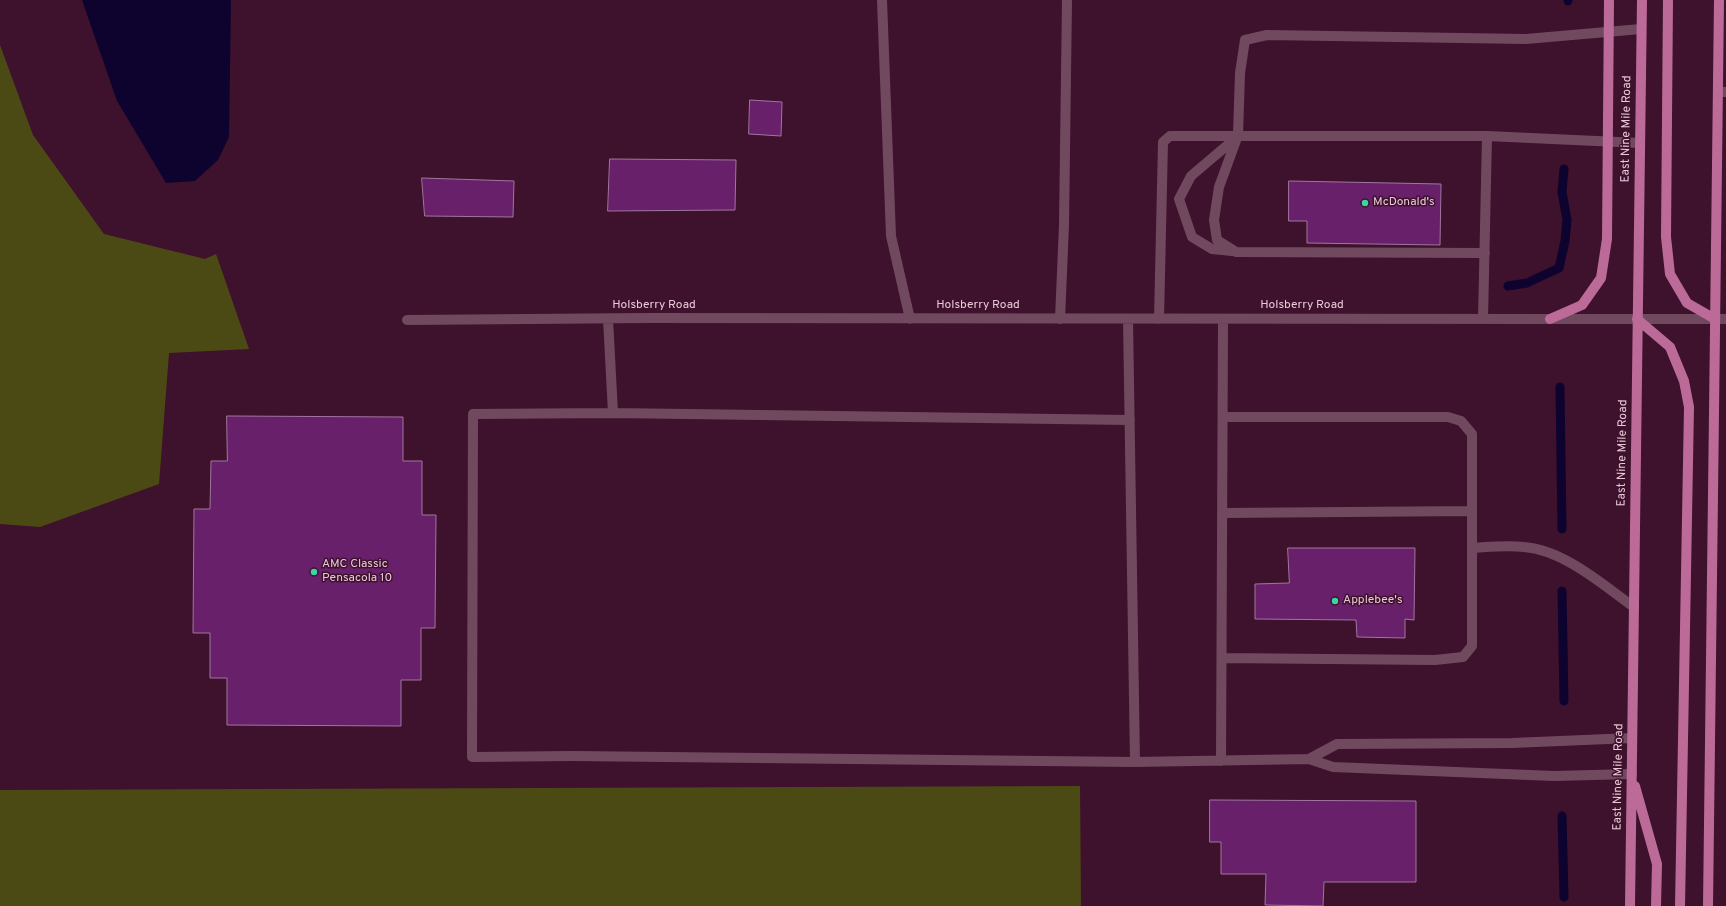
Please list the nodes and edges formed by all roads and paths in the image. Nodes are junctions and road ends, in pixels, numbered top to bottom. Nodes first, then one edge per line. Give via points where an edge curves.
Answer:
1 (882, 0) edge
2 (1067, 0) edge
3 (1609, 0) edge
4 (1642, 0) edge
5 (1668, 0) edge
6 (1719, 0) edge
7 (1641, 29) junction
8 (1609, 31) junction
9 (1722, 92) edge
10 (1238, 135) junction
11 (1487, 136) junction
12 (1608, 141) junction
13 (1640, 143) junction
14 (1236, 252) junction
15 (1485, 253) junction
16 (608, 319) junction
17 (910, 319) junction
18 (1060, 319) junction
19 (1128, 319) junction
20 (1159, 319) junction
21 (1223, 319) junction
22 (1550, 319) junction
23 (1715, 319) junction
24 (1726, 319) edge
25 (407, 320) dead end
26 (1483, 320) junction
27 (1637, 320) junction
28 (613, 413) junction
29 (1223, 417) junction
30 (1130, 420) junction
31 (1472, 511) junction
32 (1223, 513) junction
33 (1472, 548) junction
34 (1634, 607) junction
35 (1222, 658) junction
36 (1632, 738) junction
37 (1309, 759) junction
38 (1221, 760) junction
39 (1135, 762) junction
40 (1632, 774) junction
41 (1630, 906) edge
42 (1656, 906) edge
43 (1680, 906) edge
44 (1708, 906) edge

1 - 17 street via 891,236
2 - 18 street
3 - 8 main road
4 - 7 main road, East Nine Mile Road
5 - 23 main road via 1666,237 1670,274 1687,303
6 - 9 main road
7 - 8 street
7 - 13 main road, East Nine Mile Road
8 - 10 street via 1526,39 1268,35 1245,40 1240,74
8 - 12 main road
9 - 23 main road
10 - 11 street
10 - 14 street via 1219,187 1214,220 1217,240
10 - 14 street via 1191,176 1179,199 1192,237 1212,249
10 - 20 street via 1170,136 1163,142
11 - 12 street
11 - 15 street
12 - 13 street
12 - 22 main road via 1607,238 1601,278 1582,305
13 - 27 main road, East Nine Mile Road
14 - 15 street
15 - 26 street
16 - 17 street, Holsberry Road
16 - 25 street, Holsberry Road
16 - 28 street
17 - 18 street, Holsberry Road
18 - 19 street, Holsberry Road
19 - 20 street, Holsberry Road
19 - 30 street
20 - 21 street, Holsberry Road
21 - 26 street, Holsberry Road
21 - 29 street
22 - 26 street, Holsberry Road
22 - 27 street, Holsberry Road
23 - 24 street
23 - 27 street
23 - 44 main road
27 - 34 main road, East Nine Mile Road
27 - 43 main road via 1670,347 1684,381 1689,407
28 - 30 street
28 - 39 street via 472,414 472,757
29 - 31 street via 1448,417 1461,421 1472,434
29 - 32 street
30 - 39 street
31 - 32 street
31 - 33 street
32 - 35 street
33 - 34 street via 1525,547 1555,554
33 - 35 street via 1472,646 1464,657 1435,660
34 - 36 main road, East Nine Mile Road
35 - 38 street
36 - 37 street via 1512,743 1337,744
36 - 40 main road, East Nine Mile Road
37 - 38 street
37 - 40 street via 1333,767 1554,776
38 - 39 street
40 - 41 main road, East Nine Mile Road
40 - 42 main road via 1657,864

